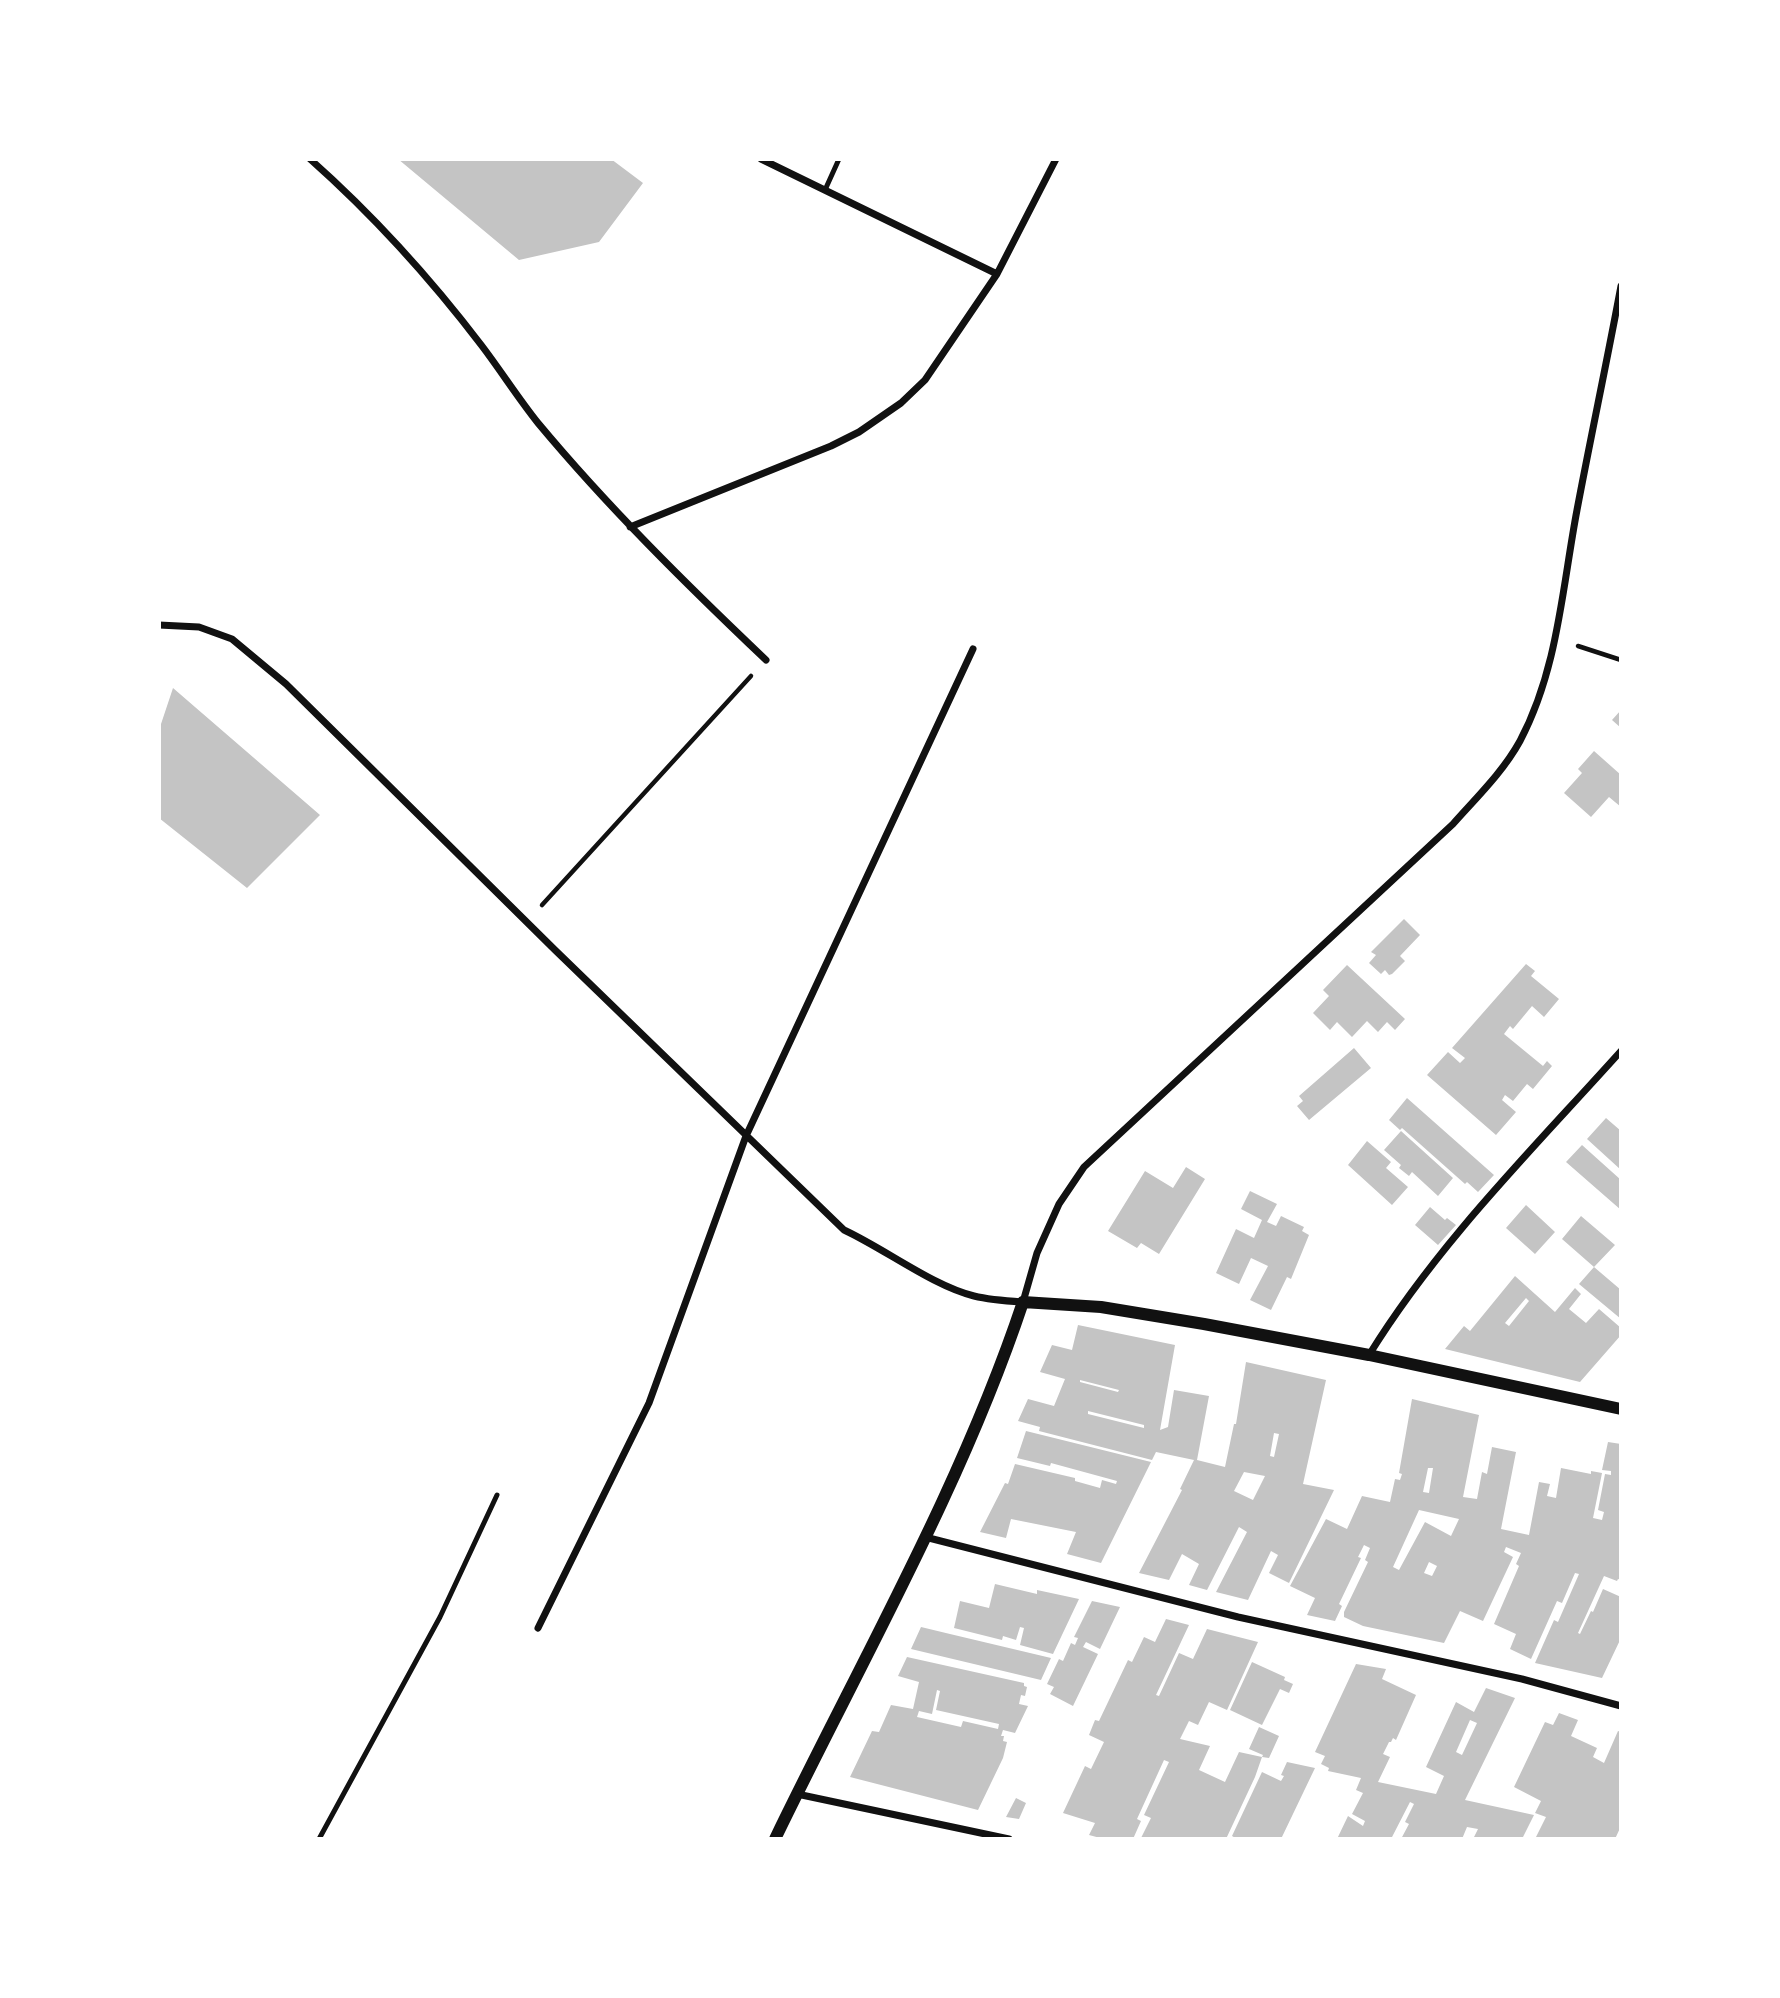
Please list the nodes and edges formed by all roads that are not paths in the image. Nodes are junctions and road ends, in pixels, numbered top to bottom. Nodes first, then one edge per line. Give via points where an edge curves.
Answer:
1 (310, 159) edge
2 (761, 159) edge
3 (838, 159) edge
4 (1056, 159) edge
5 (825, 190) junction
6 (997, 274) junction
7 (1621, 286) edge
8 (630, 527) junction
9 (159, 625) edge
10 (973, 649) dead end
11 (766, 660) road end
12 (1621, 1051) edge
13 (746, 1136) junction
14 (1023, 1302) junction
15 (1369, 1355) junction
16 (1620, 1407) edge
17 (497, 1495) dead end
18 (924, 1537) junction
19 (538, 1628) dead end
20 (1621, 1706) edge
21 (796, 1794) junction
22 (319, 1839) edge
23 (775, 1839) edge
24 (1009, 1839) edge

1 - 8 street via 399,247 481,344 536,419
2 - 5 street
3 - 5 lane
4 - 6 street
5 - 6 street
6 - 8 street via 925,380 880,418 831,446
7 - 14 street via 1576,512 1557,639 1519,742 1453,824 1084,1167 1059,1204
8 - 11 street
9 - 13 street via 199,627 232,639 286,684
10 - 13 street
12 - 15 street via 1542,1136 1415,1287
13 - 14 street via 844,1230 974,1296
13 - 19 street via 649,1403
14 - 15 street via 1101,1307
14 - 18 street via 987,1403
15 - 16 street
17 - 22 lane via 440,1617
18 - 20 street via 1238,1617 1522,1679
18 - 21 street
21 - 23 street
21 - 24 street

